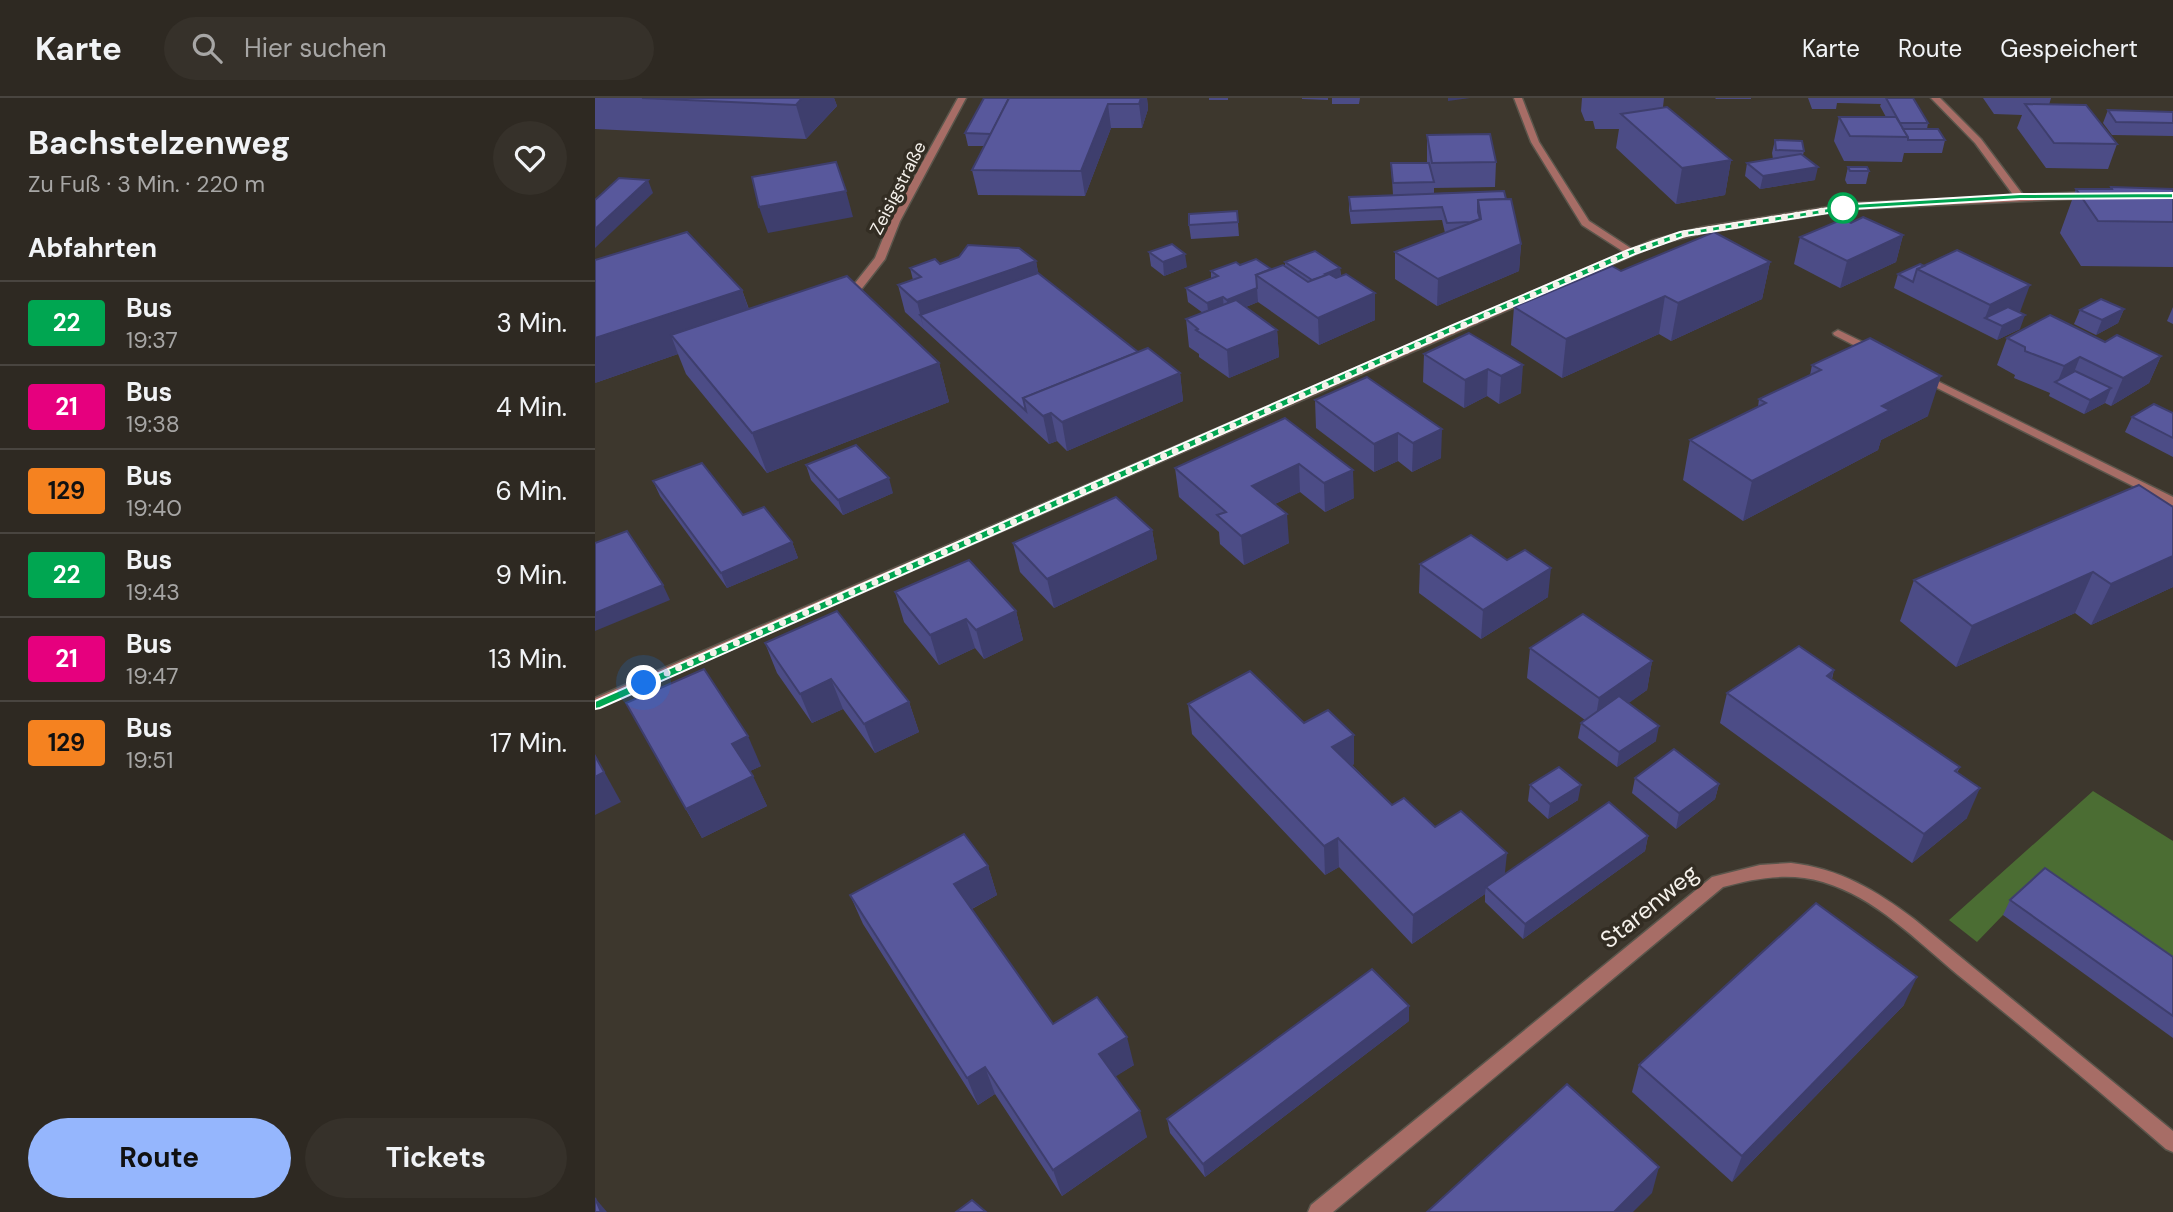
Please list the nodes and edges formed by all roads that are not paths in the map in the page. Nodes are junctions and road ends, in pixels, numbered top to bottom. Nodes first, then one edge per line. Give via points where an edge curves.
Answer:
1 (962, 98) edge
2 (1518, 98) edge
3 (1935, 98) edge
4 (2104, 195) edge
5 (2020, 197) junction
6 (1631, 252) junction
7 (856, 289) edge
8 (1838, 333) dead end
9 (1889, 360) edge
10 (1911, 371) edge
11 (2173, 502) edge
12 (595, 704) edge
13 (2173, 1143) edge
14 (1318, 1212) edge

1 - 7 street, Zeisigstraße via 895,221 880,259
2 - 6 street via 1535,142 1585,223
3 - 5 street via 1978,141
4 - 5 street
5 - 6 street via 1853,206 1683,234
6 - 12 street
8 - 9 street
10 - 11 street
13 - 14 street, Starenweg via 2026,1018 1887,909 1849,886 1803,871 1758,871 1718,881

